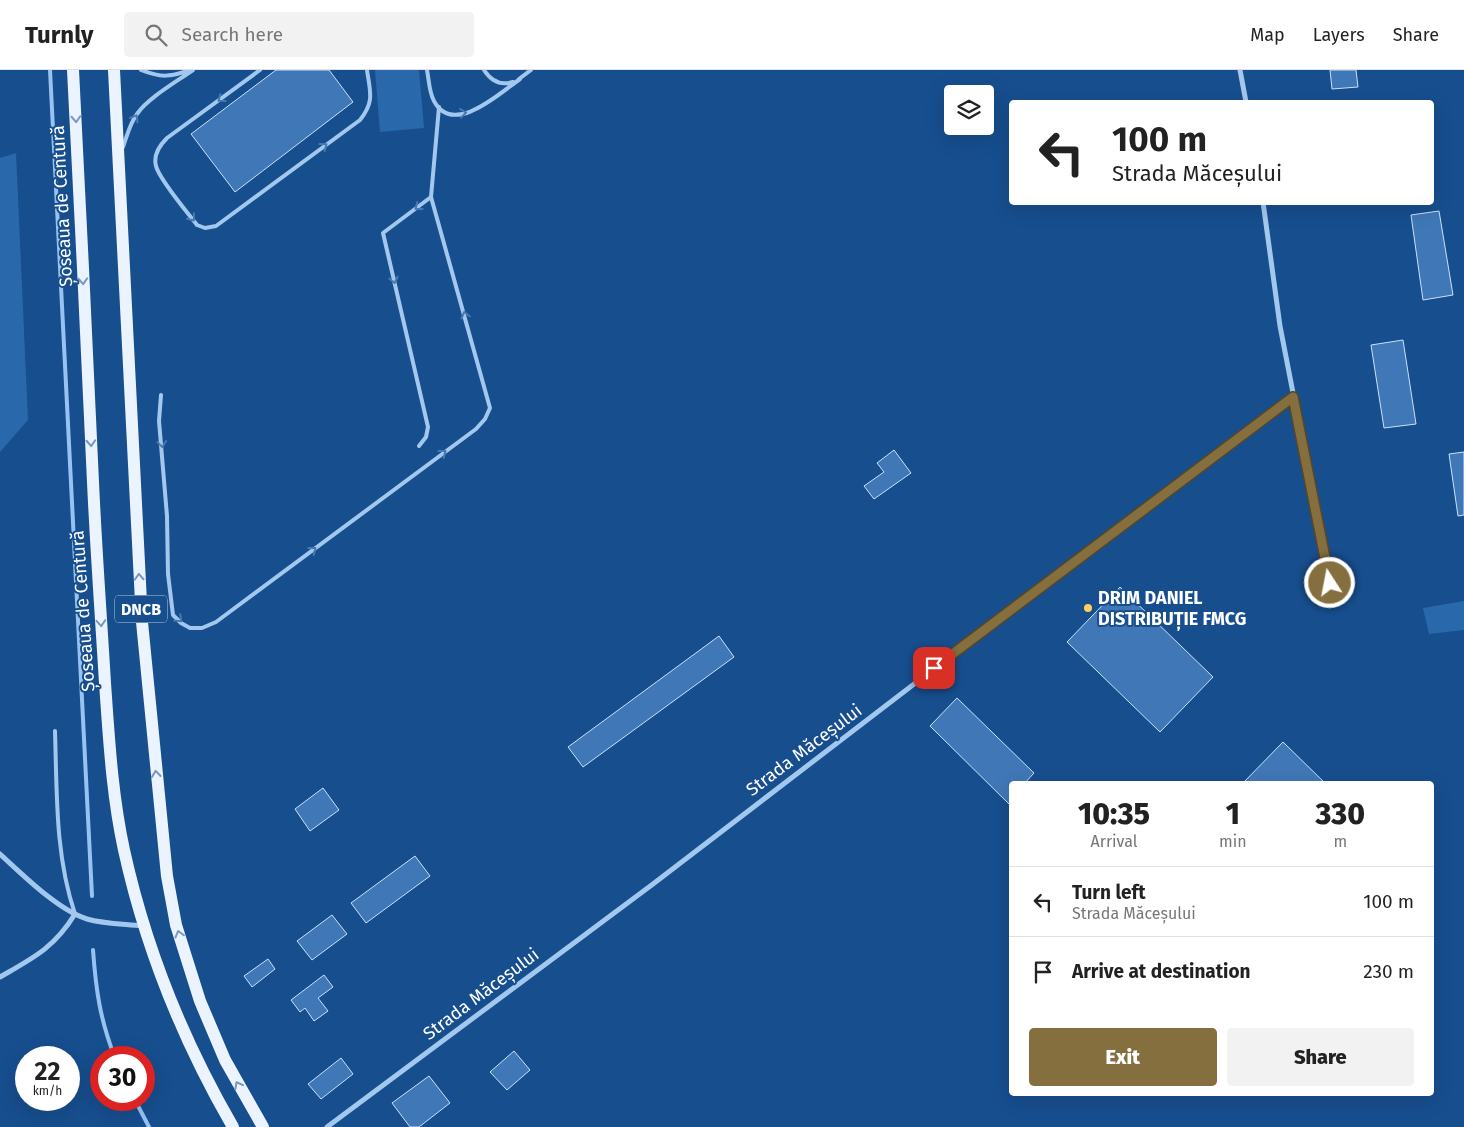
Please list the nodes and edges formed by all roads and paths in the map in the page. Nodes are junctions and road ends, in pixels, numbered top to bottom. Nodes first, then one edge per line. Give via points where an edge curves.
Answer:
1 (73, 70) edge
2 (114, 70) edge
3 (141, 70) edge
4 (191, 70) edge
5 (260, 70) edge
6 (367, 70) edge
7 (427, 70) edge
8 (484, 70) edge
9 (532, 70) edge
10 (1240, 70) edge
11 (520, 79) junction
12 (1246, 100) edge
13 (439, 107) junction
14 (118, 163) junction
15 (431, 197) junction
16 (1263, 205) edge
17 (161, 396) dead end
18 (1293, 397) junction
19 (419, 446) dead end
20 (1330, 583) dead end
21 (55, 731) dead end
22 (0, 854) edge
23 (75, 914) junction
24 (143, 926) junction
25 (0, 977) edge
26 (331, 1126) edge
27 (233, 1127) edge
28 (263, 1127) edge

1 -> 24 main road, Șoseaua de Centură / DNCB via 97,569 110,758 124,849
2 - 14 main road, DNCB
3 - 4 lane via 173,76
14 -> 4 lane via 136,114
5 -> 6 lane via 167,138 157,151 159,174 196,225 205,228 216,226 360,120 371,97
7 - 13 lane via 430,90
8 - 11 lane via 492,80 501,84
9 - 11 lane
10 - 12 street
13 -> 11 lane via 448,113 470,113
13 - 15 lane
28 -> 14 main road, DNCB via 225,1060 200,1001 176,925 167,876 142,622
17 -> 15 lane via 159,421 173,615 190,628 202,628 216,622 476,429 490,408
15 -> 19 lane via 383,233 428,427
16 - 18 street
18 - 20 street
18 - 26 street, Strada Măceșului
21 - 23 lane via 57,822 67,892
22 - 23 street
23 - 24 street via 88,919
23 - 25 street via 54,943
24 - 27 main road, Șoseaua de Centură / DNCB via 182,1029

